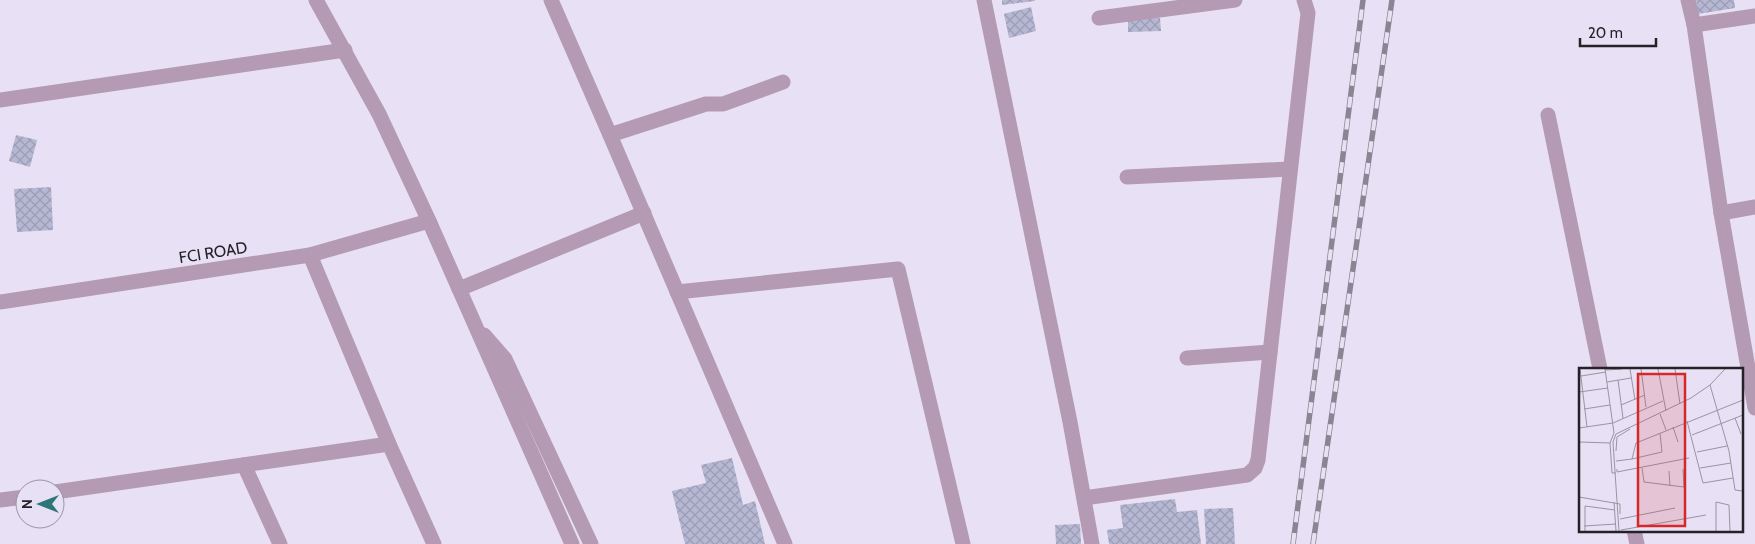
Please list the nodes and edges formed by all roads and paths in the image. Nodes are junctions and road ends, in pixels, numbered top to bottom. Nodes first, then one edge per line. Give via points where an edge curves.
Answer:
1 (316, 0) edge
2 (550, 0) edge
3 (984, 0) edge
4 (1235, 0) edge
5 (1304, 0) edge
6 (1688, 0) edge
7 (1755, 16) edge
8 (1099, 18) dead end
9 (1694, 25) junction
10 (345, 50) junction
11 (783, 82) dead end
12 (0, 100) edge
13 (1548, 115) dead end
14 (610, 135) junction
15 (1290, 169) junction
16 (1127, 177) dead end
17 (1755, 207) edge
18 (644, 213) junction
19 (1721, 213) junction
20 (429, 220) junction
21 (310, 255) junction
22 (459, 289) junction
23 (677, 292) junction
24 (0, 302) edge
25 (475, 324) junction
26 (1270, 352) junction
27 (1187, 358) dead end
28 (1600, 368) edge
29 (1755, 408) edge
30 (389, 444) junction
31 (244, 465) junction
32 (65, 491) edge
33 (15, 498) edge
34 (1084, 498) junction
35 (0, 500) edge
36 (280, 544) edge
37 (434, 544) edge
38 (572, 544) edge
39 (591, 544) edge
40 (785, 544) edge
41 (963, 544) edge
42 (1092, 544) edge

1 - 10 street
2 - 14 street
3 - 34 street
4 - 8 street
5 - 15 street via 1308,13
6 - 9 street
7 - 9 street
9 - 19 street
10 - 12 street
10 - 20 street
11 - 14 street via 723,104 706,104
13 - 28 street
14 - 18 street
15 - 16 street
15 - 26 street
17 - 19 street
18 - 22 street
18 - 23 street
19 - 29 street
20 - 21 street, FCI ROAD
20 - 22 street
21 - 24 street, FCI ROAD
21 - 30 street
22 - 25 street
23 - 40 street
23 - 41 street via 898,269
25 - 38 street
25 - 39 street via 506,359
26 - 27 street
26 - 34 street via 1258,460 1247,475
30 - 31 street
30 - 37 street
31 - 32 street
31 - 36 street
33 - 35 street
34 - 42 street

